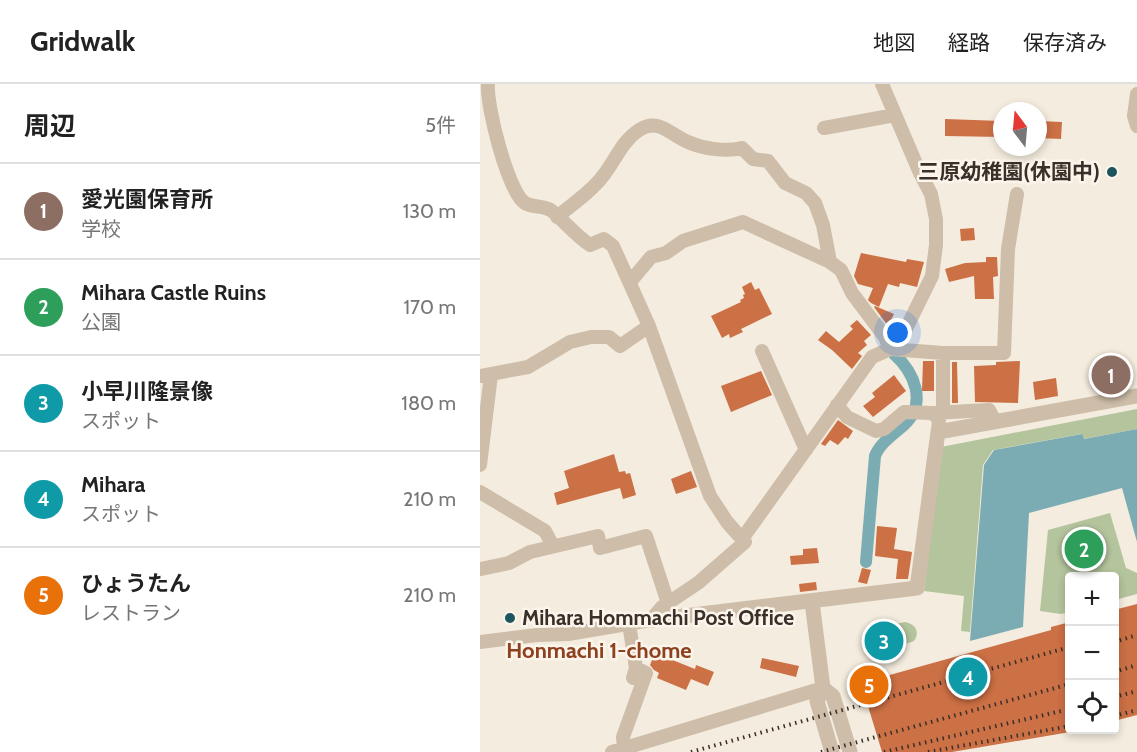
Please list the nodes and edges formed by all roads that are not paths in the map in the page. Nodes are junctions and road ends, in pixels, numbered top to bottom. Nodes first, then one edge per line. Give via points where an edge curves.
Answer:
1 (488, 84) edge
2 (882, 84) edge
3 (1137, 94) edge
4 (895, 115) junction
5 (1137, 126) edge
6 (824, 128) dead end
7 (1017, 194) dead end
8 (557, 217) junction
9 (830, 262) junction
10 (630, 282) junction
11 (649, 326) junction
12 (890, 349) junction
13 (762, 351) dead end
14 (943, 353) junction
15 (486, 375) edge
16 (1137, 396) edge
17 (837, 405) junction
18 (937, 412) junction
19 (995, 422) junction
20 (938, 432) junction
21 (806, 450) junction
22 (480, 465) edge
23 (480, 492) edge
24 (742, 539) junction
25 (554, 546) junction
26 (481, 569) edge
27 (812, 602) junction
28 (668, 603) junction
29 (651, 620) junction
30 (630, 624) junction
31 (480, 642) edge
32 (823, 688) junction
33 (618, 750) edge
34 (832, 752) edge
35 (850, 752) edge

1 - 8 street via 493,128 515,190 525,203 550,209
2 - 4 street
3 - 5 street
4 - 6 street
4 - 12 street via 931,194 936,245 932,276 925,292 900,341
7 - 14 street via 1008,249 1004,353
8 - 9 street via 597,184 626,142 638,131 658,124 689,143 730,151 742,148 753,159 768,161 785,183 806,193 815,203
8 - 10 street via 590,245 604,239 613,246
9 - 10 street via 743,222 683,241 666,253 651,257
9 - 12 street via 841,270
10 - 11 street
11 - 15 street via 620,346 609,337 591,337 570,342 528,367
11 - 24 street via 710,496
12 - 14 street
12 - 17 street via 872,357
13 - 21 street
14 - 18 street
15 - 22 street
16 - 19 street
17 - 18 street via 847,417 876,431 904,412
17 - 21 street
18 - 19 street via 989,410
18 - 20 street
19 - 20 street
20 - 27 street via 917,588
21 - 24 street
23 - 25 street via 545,531
24 - 28 street via 745,542 712,572
25 - 26 street
25 - 28 street via 598,536 600,548 646,536
27 - 29 street
27 - 32 street
28 - 29 street
29 - 30 street
30 - 31 street
30 - 33 street via 634,673 646,673
32 - 33 street
32 - 34 street via 817,701
32 - 35 street via 833,696

